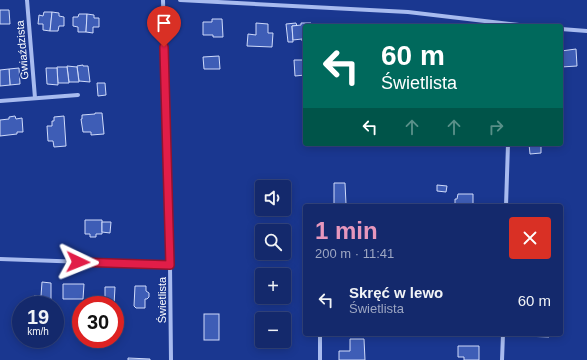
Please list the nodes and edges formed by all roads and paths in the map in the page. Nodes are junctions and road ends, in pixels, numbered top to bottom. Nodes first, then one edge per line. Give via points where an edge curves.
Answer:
1 (28, 0) edge
2 (163, 0) edge
3 (180, 0) edge
4 (493, 24) edge
5 (563, 29) edge
6 (587, 31) edge
7 (78, 95) dead end
8 (35, 98) junction
9 (0, 101) edge
10 (508, 146) edge
11 (506, 204) edge
12 (0, 259) edge
13 (170, 265) junction
14 (320, 336) edge
15 (503, 336) edge
16 (171, 360) edge
17 (320, 360) edge
18 (502, 360) edge

1 - 8 street, Gwiaździsta
2 - 13 street, Świetlista
3 - 4 street via 408,12
5 - 6 street
7 - 8 street
8 - 9 street
10 - 11 street
12 - 13 street
13 - 16 street, Świetlista
14 - 17 street
15 - 18 street

